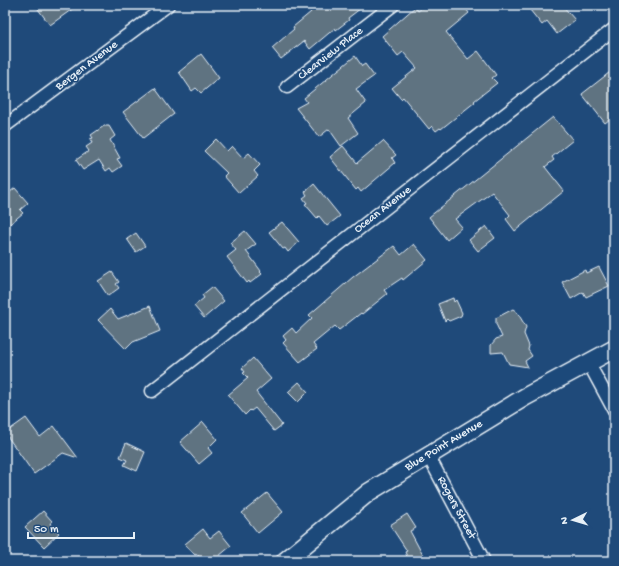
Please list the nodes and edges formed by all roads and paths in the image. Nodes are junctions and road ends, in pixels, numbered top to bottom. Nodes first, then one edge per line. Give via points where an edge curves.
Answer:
1 (168, 5) edge
2 (393, 5) edge
3 (614, 30) edge
4 (288, 87) dead end
5 (5, 126) edge
6 (614, 349) edge
7 (588, 362) junction
8 (152, 391) dead end
9 (614, 410) edge
10 (428, 455) junction
11 (285, 561) edge
12 (484, 561) edge

1 - 5 street, Bergen Avenue
2 - 4 street, Clearview Place
3 - 8 street, Ocean Avenue
6 - 7 street, Blue Point Avenue
7 - 9 street
7 - 10 street, Blue Point Avenue
10 - 11 street, Blue Point Avenue via 369,492
10 - 12 street, Rogers Street

